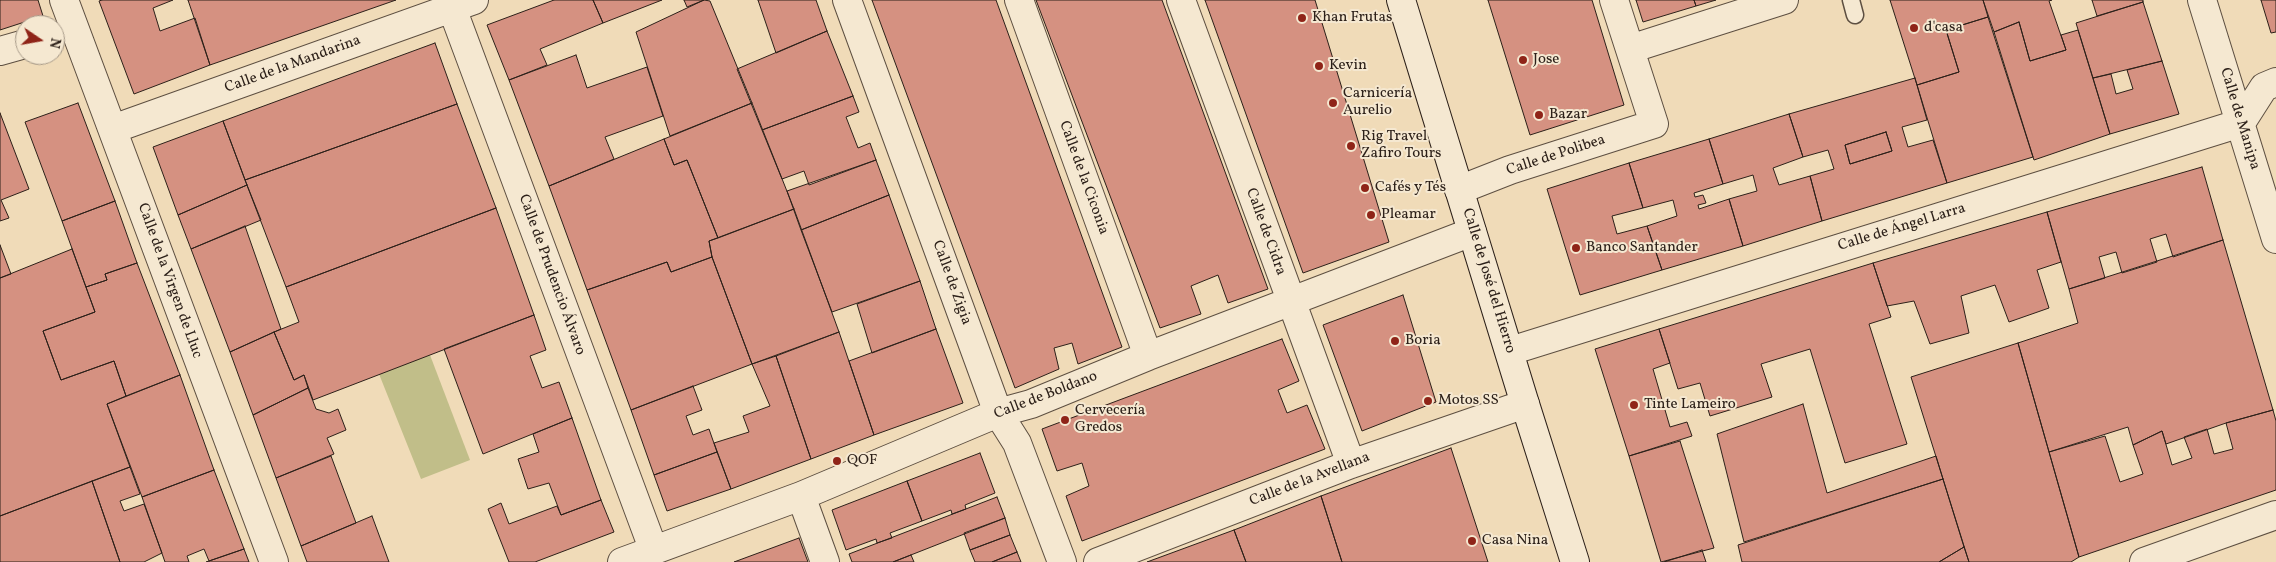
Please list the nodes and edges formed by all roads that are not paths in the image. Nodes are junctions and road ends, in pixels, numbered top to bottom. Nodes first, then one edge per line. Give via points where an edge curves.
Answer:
1 (64, 0) edge
2 (847, 0) edge
3 (1019, 0) edge
4 (1181, 0) edge
5 (1401, 0) edge
6 (1614, 0) edge
7 (1784, 0) edge
8 (2202, 0) edge
9 (458, 3) edge
10 (64, 15) edge
11 (65, 32) edge
12 (15, 47) edge
13 (1630, 49) junction
14 (0, 51) edge
15 (2276, 82) edge
16 (2241, 123) junction
17 (113, 129) junction
18 (1459, 190) junction
19 (1472, 232) junction
20 (2276, 239) edge
21 (1291, 302) junction
22 (1510, 351) junction
23 (1148, 356) junction
24 (1525, 404) junction
25 (998, 413) junction
26 (1351, 464) junction
27 (801, 496) junction
28 (2276, 515) edge
29 (654, 550) junction
30 (274, 562) edge
31 (622, 562) edge
32 (825, 562) edge
33 (1062, 562) edge
34 (1098, 562) edge
35 (1575, 562) edge
36 (2144, 562) edge

1 - 10 street, Calle de la Virgen de Lluc
2 - 25 street, Calle de Zigia
3 - 23 street, Calle de la Ciconia
4 - 21 street, Calle de Cidra
5 - 18 street, Calle de José del Hierro
6 - 13 street
7 - 13 street
8 - 16 street, Calle de Manipa
9 - 17 street, Calle de la Mandarina
9 - 29 street, Calle de Prudencio Álvaro
11 - 17 street, Calle de la Virgen de Lluc
12 - 14 street
13 - 18 street, Calle de Polibea via 1654,124 1510,170
15 - 16 street via 2264,87
16 - 20 street, Calle de Manipa
16 - 22 street, Calle de Ángel Larra
17 - 30 street, Calle de la Virgen de Lluc
18 - 19 street, Calle de José del Hierro
19 - 21 street, Calle de Boldano
19 - 22 street, Calle de José del Hierro
21 - 23 street, Calle de Boldano
21 - 26 street, Calle de Cidra
22 - 24 street, Calle de José del Hierro
23 - 25 street, Calle de Boldano via 1031,404
24 - 26 street, Calle de la Avellana
24 - 35 street, Calle de José del Hierro
25 - 27 street, Calle de Boldano
25 - 33 street, Calle de Zigia via 1017,443
26 - 34 street, Calle de la Avellana
27 - 29 street, Calle de Boldano
27 - 32 street
28 - 36 street
29 - 31 street, Calle de Boldano

